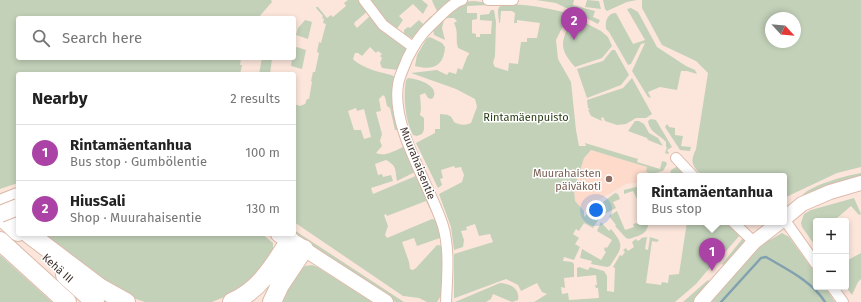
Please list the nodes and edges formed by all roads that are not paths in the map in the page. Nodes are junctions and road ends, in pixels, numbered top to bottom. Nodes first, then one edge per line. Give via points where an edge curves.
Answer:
1 (364, 0) edge
2 (462, 0) edge
3 (488, 0) edge
4 (513, 0) edge
5 (413, 47) junction
6 (676, 158) dead end
7 (690, 173) edge
8 (861, 183) edge
9 (16, 197) edge
10 (0, 203) edge
11 (16, 208) edge
12 (0, 215) edge
13 (787, 216) edge
14 (787, 223) edge
15 (16, 225) edge
16 (736, 225) edge
17 (776, 225) edge
18 (16, 230) edge
19 (22, 236) edge
20 (32, 236) edge
21 (0, 241) edge
22 (291, 241) edge
23 (754, 242) junction
24 (813, 260) edge
25 (834, 290) edge
26 (67, 302) edge
27 (95, 302) edge
28 (126, 302) edge
29 (232, 302) edge
30 (272, 302) edge
31 (386, 302) edge
32 (446, 302) edge
33 (700, 302) edge
34 (843, 302) edge

1 - 5 street via 383,25
2 - 5 street, Muurahaisentie via 425,30
3 - 4 street
5 - 32 street, Muurahaisentie via 398,84 398,106 402,129 443,226 447,264
6 - 7 street
8 - 13 main road via 802,204
9 - 10 main road
11 - 12 main road, bridge
12 - 15 highway
12 - 18 highway, Kehä III
14 - 24 street
16 - 23 street
17 - 23 main road
19 - 27 highway, Kehä III
20 - 28 highway via 99,287
21 - 26 highway, Kehä III
22 - 29 highway via 257,286
22 - 30 highway via 280,285
22 - 31 main road
23 - 33 main road
25 - 34 street

